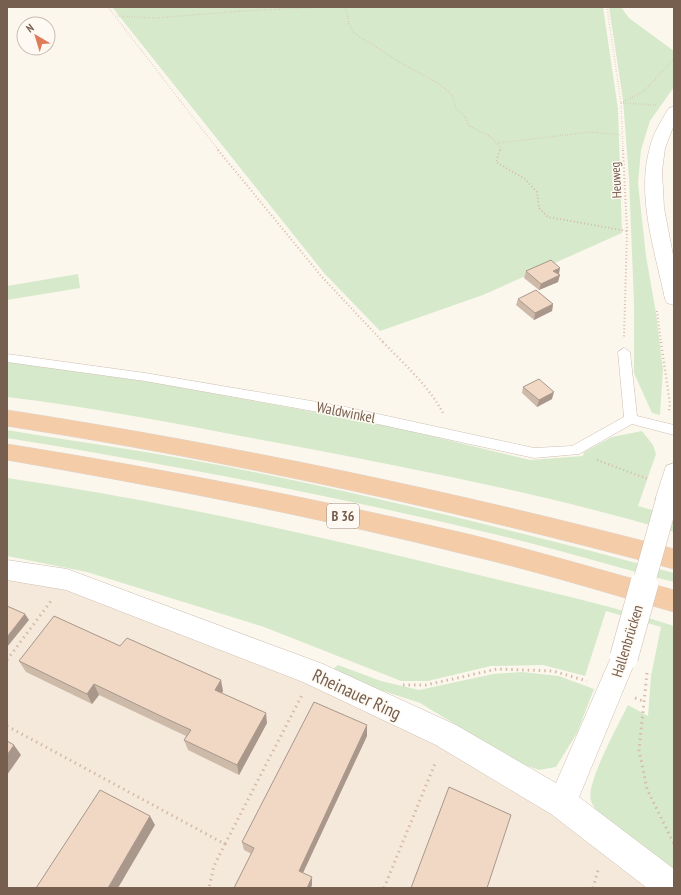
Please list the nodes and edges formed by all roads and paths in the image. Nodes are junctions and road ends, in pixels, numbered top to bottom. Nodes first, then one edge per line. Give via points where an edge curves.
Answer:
1 (108, 7) edge
2 (327, 7) edge
3 (344, 7) edge
4 (607, 7) edge
5 (116, 16) junction
6 (674, 59) edge
7 (621, 103) junction
8 (657, 105) dead end
9 (674, 111) edge
10 (622, 135) junction
11 (498, 143) junction
12 (627, 231) junction
13 (674, 299) edge
14 (624, 352) joint
15 (7, 358) edge
16 (7, 418) edge
17 (631, 418) junction
18 (674, 430) edge
19 (453, 434) junction
20 (574, 451) junction
21 (7, 452) edge
22 (674, 472) edge
23 (652, 480) dead end
24 (674, 559) edge
25 (7, 570) edge
26 (68, 580) junction
27 (674, 600) edge
28 (7, 660) edge
29 (647, 672) dead end
30 (313, 673) junction
31 (395, 682) dead end
32 (590, 682) dead end
33 (7, 726) edge
34 (446, 735) junction
35 (562, 803) junction
36 (226, 844) junction
37 (674, 844) edge
38 (209, 888) edge
39 (384, 888) edge
40 (673, 888) edge

1 - 5 path
2 - 5 path via 155,18
3 - 11 path via 354,33 438,83 452,95 456,108 466,118 468,125 481,130
4 - 7 path, Heuweg
5 - 19 path via 213,144 322,277 410,370 439,405
6 - 7 path via 656,81 635,98
7 - 8 path
7 - 10 path, Heuweg
9 - 13 street via 666,124 656,153 654,203
10 - 11 path via 591,132
10 - 12 path, Heuweg
11 - 12 path via 501,148 496,162 525,179 537,192 539,208 548,217
12 - 14 path, Heuweg
14 - 17 lane
15 - 19 lane, Waldwinkel via 145,377 326,408
16 - 24 highway, B 36 via 178,446 347,479 543,523
17 - 18 lane
17 - 20 lane, Waldwinkel
19 - 20 lane, Waldwinkel via 534,453
20 - 23 path
21 - 27 highway, B 36 via 148,476 352,518 461,543
22 - 35 street, Hallenbrücken, bridge via 624,657
25 - 26 street, Rheinauer Ring
26 - 28 path
26 - 30 street, Rheinauer Ring
29 - 37 path via 639,750 647,789
30 - 34 street, Rheinauer Ring
30 - 36 path
31 - 32 path via 426,685 497,670 553,671
33 - 36 path
34 - 35 street, Rheinauer Ring
34 - 39 path
35 - 40 street, Rheinauer Ring
36 - 38 path via 214,866

